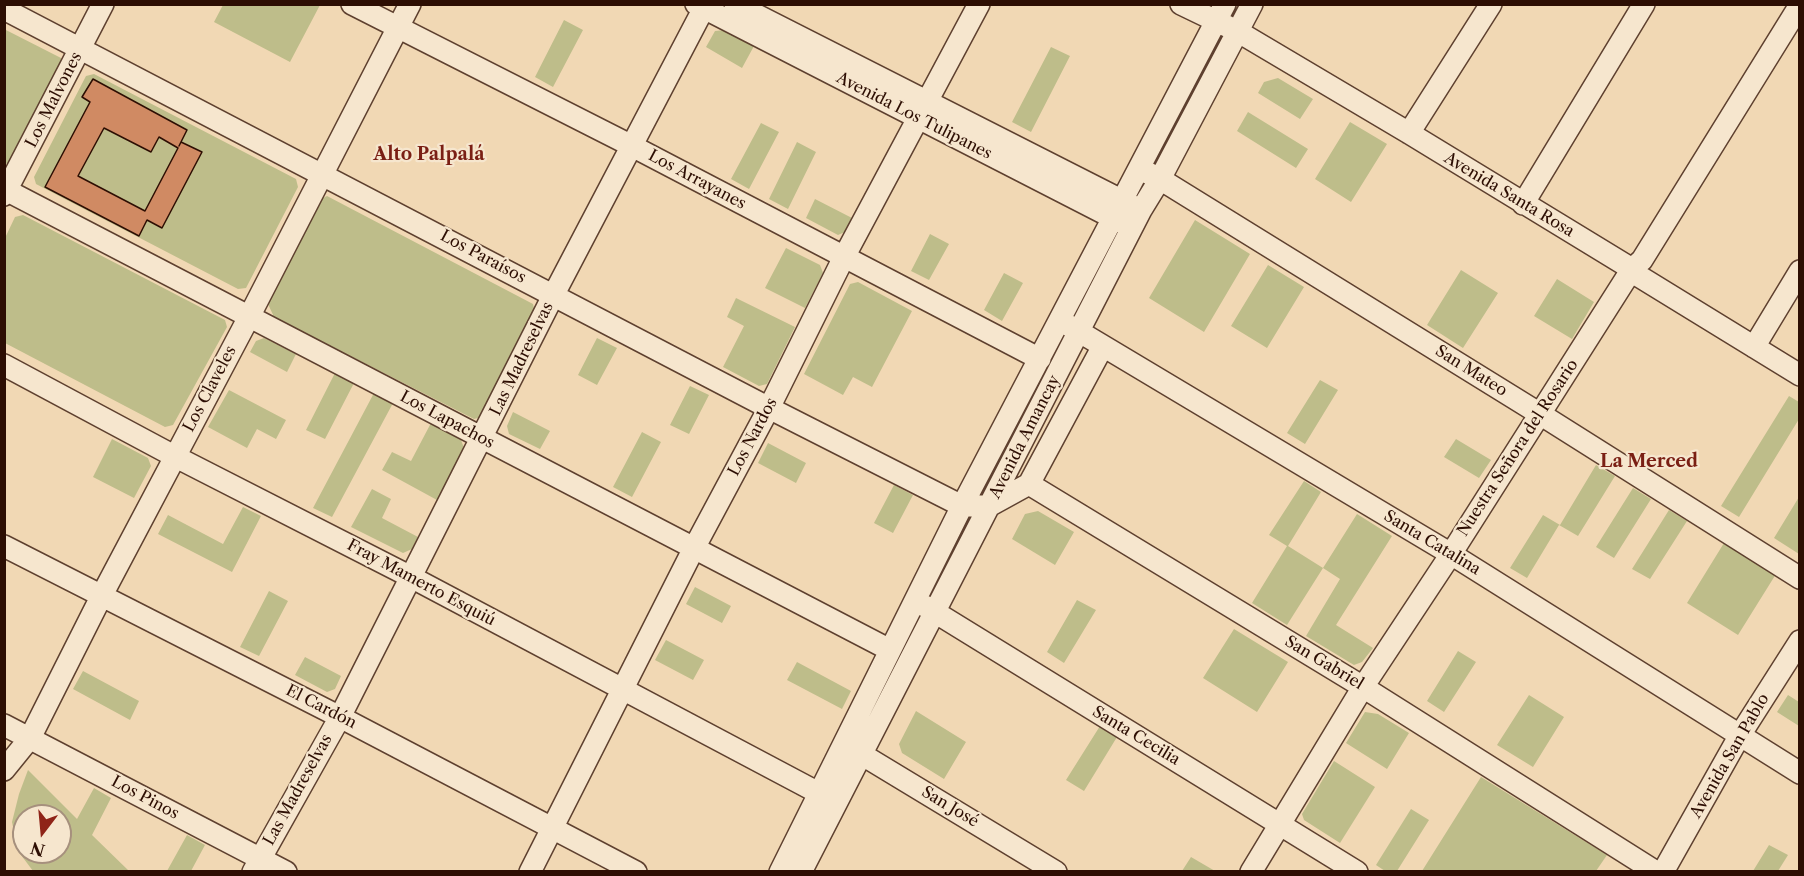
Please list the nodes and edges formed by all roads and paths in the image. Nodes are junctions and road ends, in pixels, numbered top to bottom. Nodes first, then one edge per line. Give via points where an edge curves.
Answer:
1 (104, 4) edge
2 (352, 4) edge
3 (410, 4) edge
4 (735, 4) edge
5 (979, 4) edge
6 (1182, 4) edge
7 (1252, 4) edge
8 (1644, 4) edge
9 (1488, 5) edge
10 (1800, 5) edge
11 (702, 6) edge
12 (4, 9) edge
13 (1220, 13) edge
14 (398, 28) junction
15 (1237, 31) junction
16 (81, 49) junction
17 (922, 109) junction
18 (1409, 133) junction
19 (632, 146) junction
20 (1139, 170) junction
21 (322, 173) junction
22 (1160, 178) junction
23 (5, 192) edge
24 (1523, 204) junction
25 (1127, 214) junction
26 (844, 257) junction
27 (1632, 269) junction
28 (1800, 271) edge
29 (554, 294) junction
30 (249, 317) junction
31 (1060, 321) junction
32 (1079, 331) junction
33 (1103, 346) junction
34 (1754, 347) junction
35 (1040, 359) junction
36 (4, 365) edge
37 (1800, 375) edge
38 (769, 408) junction
39 (1540, 414) junction
40 (483, 438) junction
41 (174, 456) junction
42 (1029, 484) junction
43 (962, 506) junction
44 (989, 506) junction
45 (4, 546) edge
46 (693, 550) junction
47 (1451, 554) junction
48 (411, 577) junction
49 (1800, 578) edge
50 (102, 595) junction
51 (915, 600) junction
52 (935, 613) junction
53 (1800, 641) edge
54 (890, 651) junction
55 (1363, 687) junction
56 (623, 690) junction
57 (340, 717) junction
58 (4, 725) edge
59 (1740, 735) junction
60 (30, 738) junction
61 (851, 750) junction
62 (4, 771) edge
63 (1800, 773) edge
64 (827, 798) junction
65 (1280, 824) junction
66 (553, 828) junction
67 (257, 865) edge
68 (286, 872) edge
69 (530, 872) edge
70 (636, 872) edge
71 (780, 872) edge
72 (801, 872) edge
73 (1056, 872) edge
74 (1251, 872) edge
75 (1357, 872) edge
76 (1656, 872) edge
77 (1663, 872) edge

1 - 16 street, Los Malvones
2 - 14 street, Los Arrayanes
3 - 14 street, Los Claveles
4 - 17 street, Avenida Los Tulipanes
5 - 17 street, Los Nardos
6 - 13 street, Avenida Santa Rosa
7 - 15 street, Avenida Amancay
8 - 24 street
9 - 18 street
10 - 27 street, Nuestra Señora del Rosario via 1642,260
11 - 17 street, Avenida Los Tulipanes via 877,98
11 - 19 street, Las Madreselvas
12 - 16 street, Los Paraísos
13 - 15 street, Avenida Santa Rosa
13 - 20 street, Avenida Amancay
14 - 19 street, Los Arrayanes
14 - 21 street, Los Claveles
15 - 18 street, Avenida Santa Rosa
15 - 22 street, Avenida Amancay
16 - 21 street, Los Paraísos
16 - 23 street, Los Malvones
17 - 25 street, Avenida Los Tulipanes
17 - 26 street, Los Nardos
18 - 24 street, Avenida Santa Rosa
19 - 26 street, Los Arrayanes
19 - 29 street, Las Madreselvas
20 - 22 street, San Mateo
20 - 25 street, Avenida Amancay
21 - 29 street, Los Paraísos
21 - 30 street, Los Claveles
22 - 25 street, Avenida Amancay
22 - 39 street, San Mateo
23 - 30 street, Los Lapachos
24 - 27 street, Avenida Santa Rosa
25 - 31 street, Avenida Amancay
25 - 32 street, Avenida Amancay
26 - 35 street, Los Arrayanes
26 - 38 street, Los Nardos
27 - 34 street, Avenida Santa Rosa
27 - 39 street, Nuestra Señora del Rosario
28 - 34 street
29 - 38 street, Los Paraísos
29 - 40 street, Las Madreselvas
30 - 40 street, Los Lapachos
30 - 41 street, Los Claveles
31 - 32 street, Santa Catalina
31 - 35 street, Avenida Amancay
32 - 33 street, Santa Catalina
32 - 44 street, Avenida Amancay
33 - 42 street
33 - 47 street, Santa Catalina
34 - 37 street, Avenida Santa Rosa
35 - 43 street, Avenida Amancay
36 - 41 street, Fray Mamerto Esquiú
38 - 43 street, Los Paraísos
38 - 46 street, Los Nardos
39 - 47 street, Nuestra Señora del Rosario
39 - 49 street, San Mateo
40 - 46 street, Los Lapachos
40 - 48 street, Las Madreselvas
41 - 48 street, Fray Mamerto Esquiú
41 - 50 street, Los Claveles
42 - 44 street
42 - 55 street, San Gabriel
43 - 44 street
43 - 51 street, Avenida Amancay
44 - 52 street, Avenida Amancay
45 - 50 street, El Cardón
46 - 54 street, Los Lapachos
46 - 56 street, Los Nardos
47 - 55 street, Nuestra Señora del Rosario
47 - 59 street, Santa Catalina
48 - 56 street, Fray Mamerto Esquiú
48 - 57 street, Las Madreselvas
50 - 57 street, El Cardón
50 - 60 street, Los Claveles
51 - 52 street, Santa Cecilia
51 - 54 street, Avenida Amancay
52 - 61 street, Avenida Amancay
52 - 65 street, Santa Cecilia
53 - 59 street, Avenida San Pablo
54 - 61 street, Avenida Amancay
55 - 65 street, Nuestra Señora del Rosario
55 - 76 street, San Gabriel
56 - 64 street, Fray Mamerto Esquiú
56 - 66 street, Los Nardos
57 - 66 street, El Cardón
57 - 67 street, Las Madreselvas
58 - 60 street, Los Pinos
59 - 63 street, Santa Catalina
59 - 77 street, Avenida San Pablo
60 - 62 street, Los Claveles
60 - 67 street, Los Pinos
61 - 64 street, Avenida Amancay
61 - 73 street, San José
64 - 71 street, Avenida Amancay
64 - 72 street, Avenida Amancay
65 - 74 street, Nuestra Señora del Rosario
65 - 75 street, Santa Cecilia
66 - 69 street, Los Nardos
66 - 70 street, El Cardón
67 - 68 street, Los Pinos

